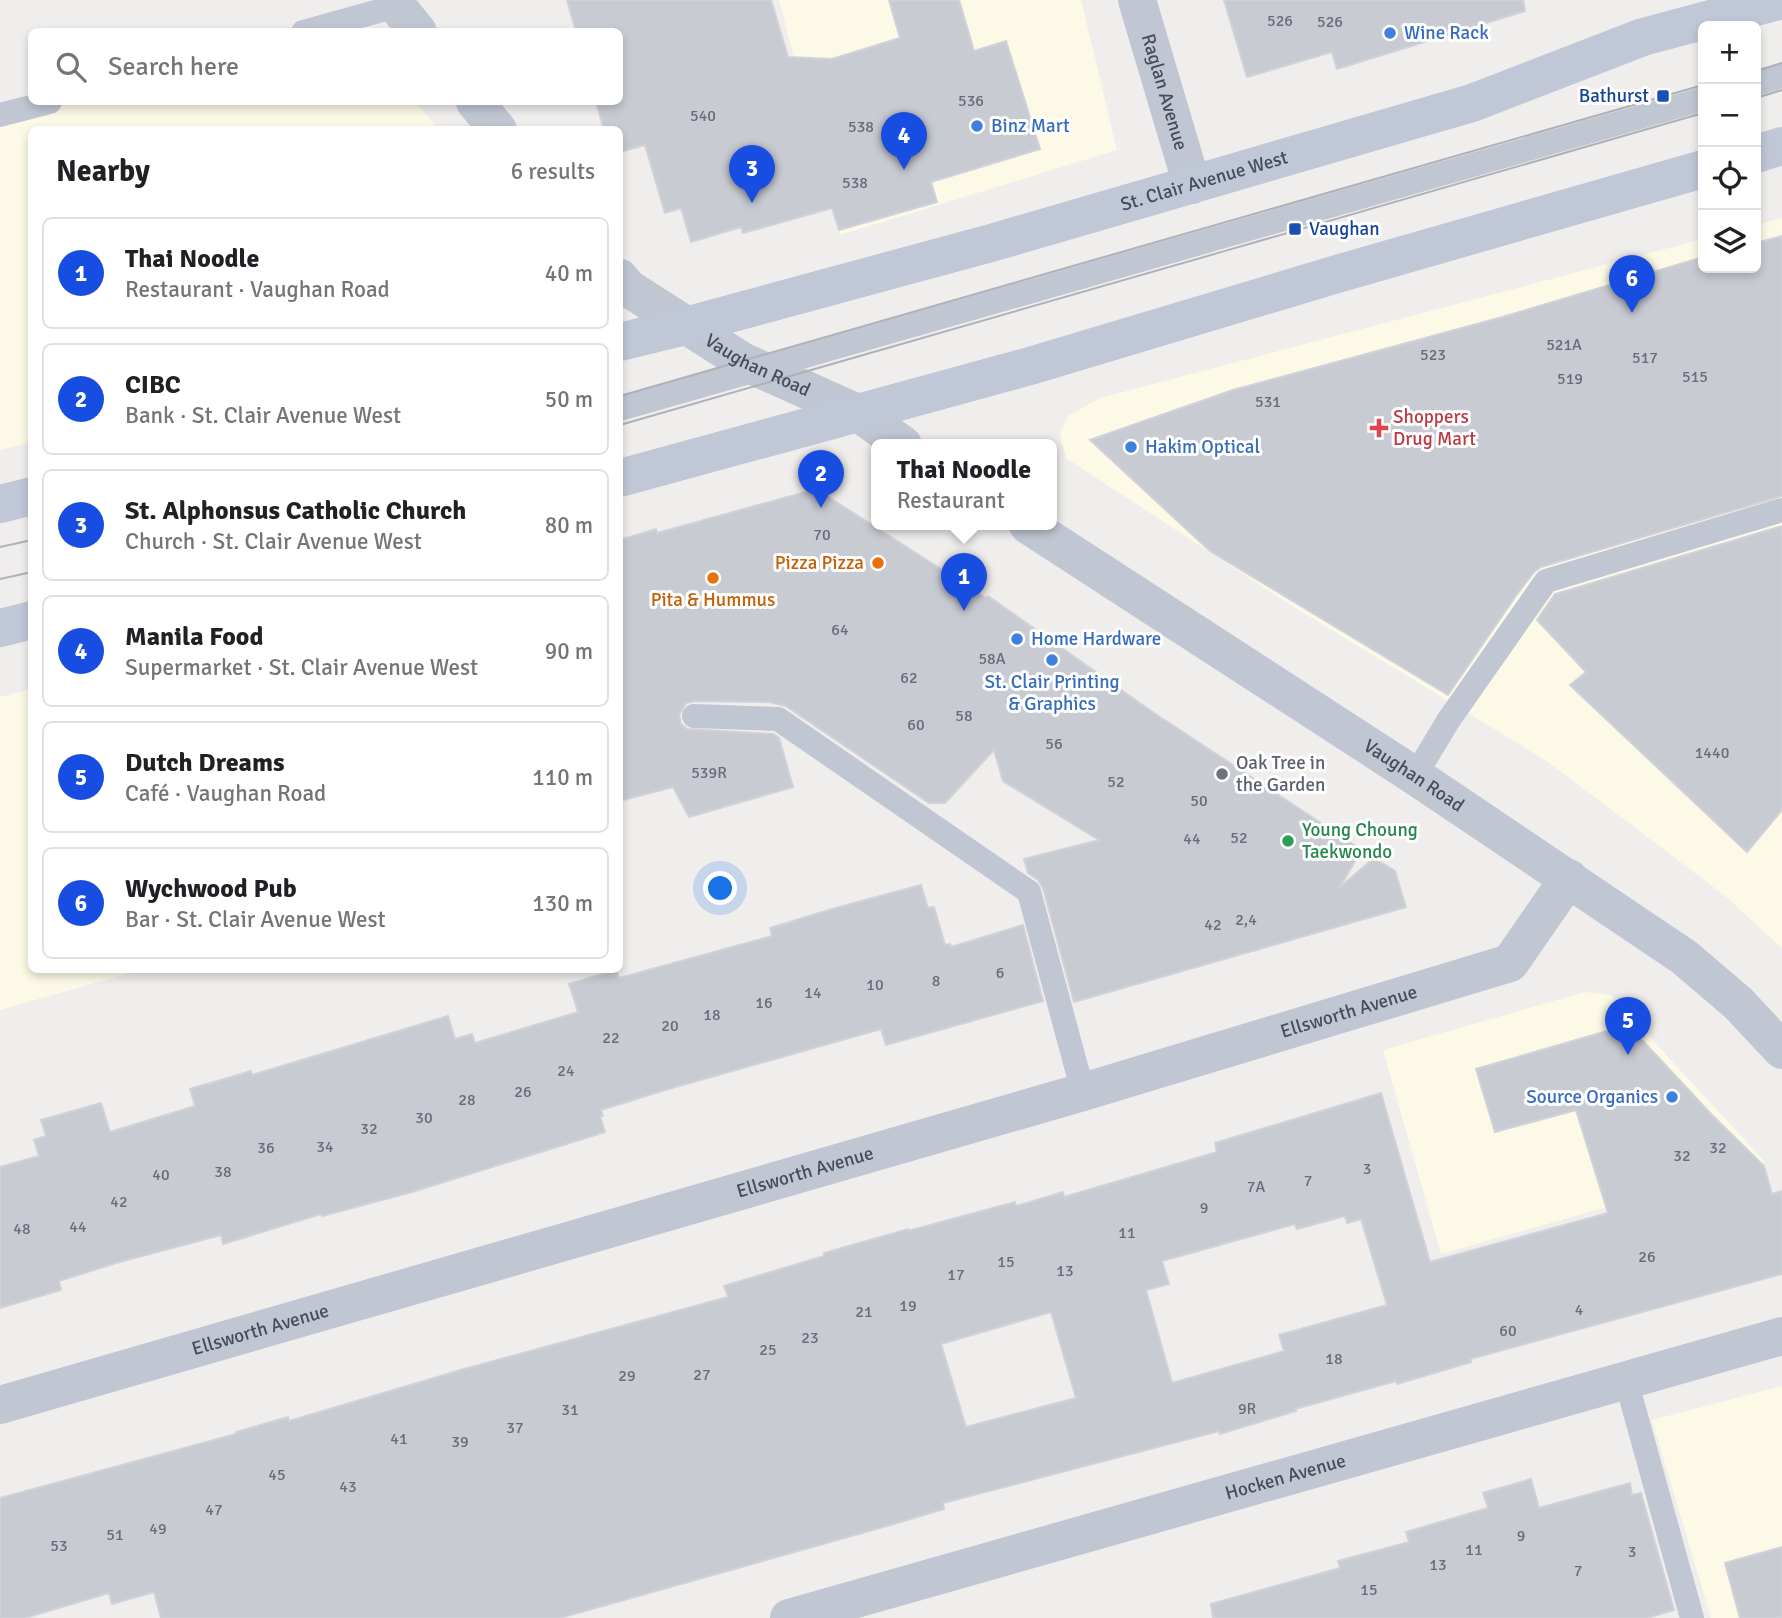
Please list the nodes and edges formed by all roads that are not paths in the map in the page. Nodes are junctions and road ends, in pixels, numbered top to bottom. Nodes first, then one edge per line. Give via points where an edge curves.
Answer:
1 (1137, 0) edge
2 (1782, 0) edge
3 (402, 13) edge
4 (324, 28) edge
5 (1782, 76) edge
6 (1761, 82) edge
7 (1698, 100) edge
8 (39, 105) edge
9 (477, 105) edge
10 (0, 116) edge
11 (495, 126) edge
12 (1782, 146) edge
13 (1761, 152) edge
14 (1698, 170) edge
15 (1192, 185) junction
16 (623, 282) edge
17 (685, 326) junction
18 (623, 341) edge
19 (761, 369) junction
20 (623, 408) edge
21 (860, 414) junction
22 (895, 439) edge
23 (623, 477) edge
24 (28, 497) edge
25 (0, 504) edge
26 (1782, 510) edge
27 (1036, 530) edge
28 (28, 621) edge
29 (0, 628) edge
30 (694, 716) dead end
31 (1415, 776) junction
32 (1569, 878) junction
33 (1782, 1049) edge
34 (1083, 1092) junction
35 (1782, 1336) edge
36 (1626, 1380) junction
37 (0, 1405) edge
38 (789, 1618) edge
39 (1692, 1618) edge

1 - 15 street, Raglan Avenue
2 - 15 main road, St. Clair Avenue West via 1643,37 1472,103
3 - 4 lane
5 - 6 lane
7 - 19 lane
8 - 10 lane
9 - 11 street
12 - 13 main road
14 - 21 main road
15 - 17 main road, St. Clair Avenue West
16 - 17 street, Vaughan Road
17 - 18 main road, St. Clair Avenue West
17 - 19 street, Vaughan Road
19 - 20 lane
19 - 21 street, Vaughan Road
21 - 22 street, Vaughan Road
21 - 23 main road
24 - 25 main road
26 - 31 lane via 1546,581
27 - 31 street, Vaughan Road
28 - 29 main road
30 - 34 lane via 778,719 1028,892
31 - 32 street, Vaughan Road
32 - 33 street, Vaughan Road via 1684,957
32 - 34 street, Ellsworth Avenue via 1510,962
34 - 37 street, Ellsworth Avenue
35 - 36 street, Hocken Avenue
36 - 38 street, Hocken Avenue
36 - 39 lane

